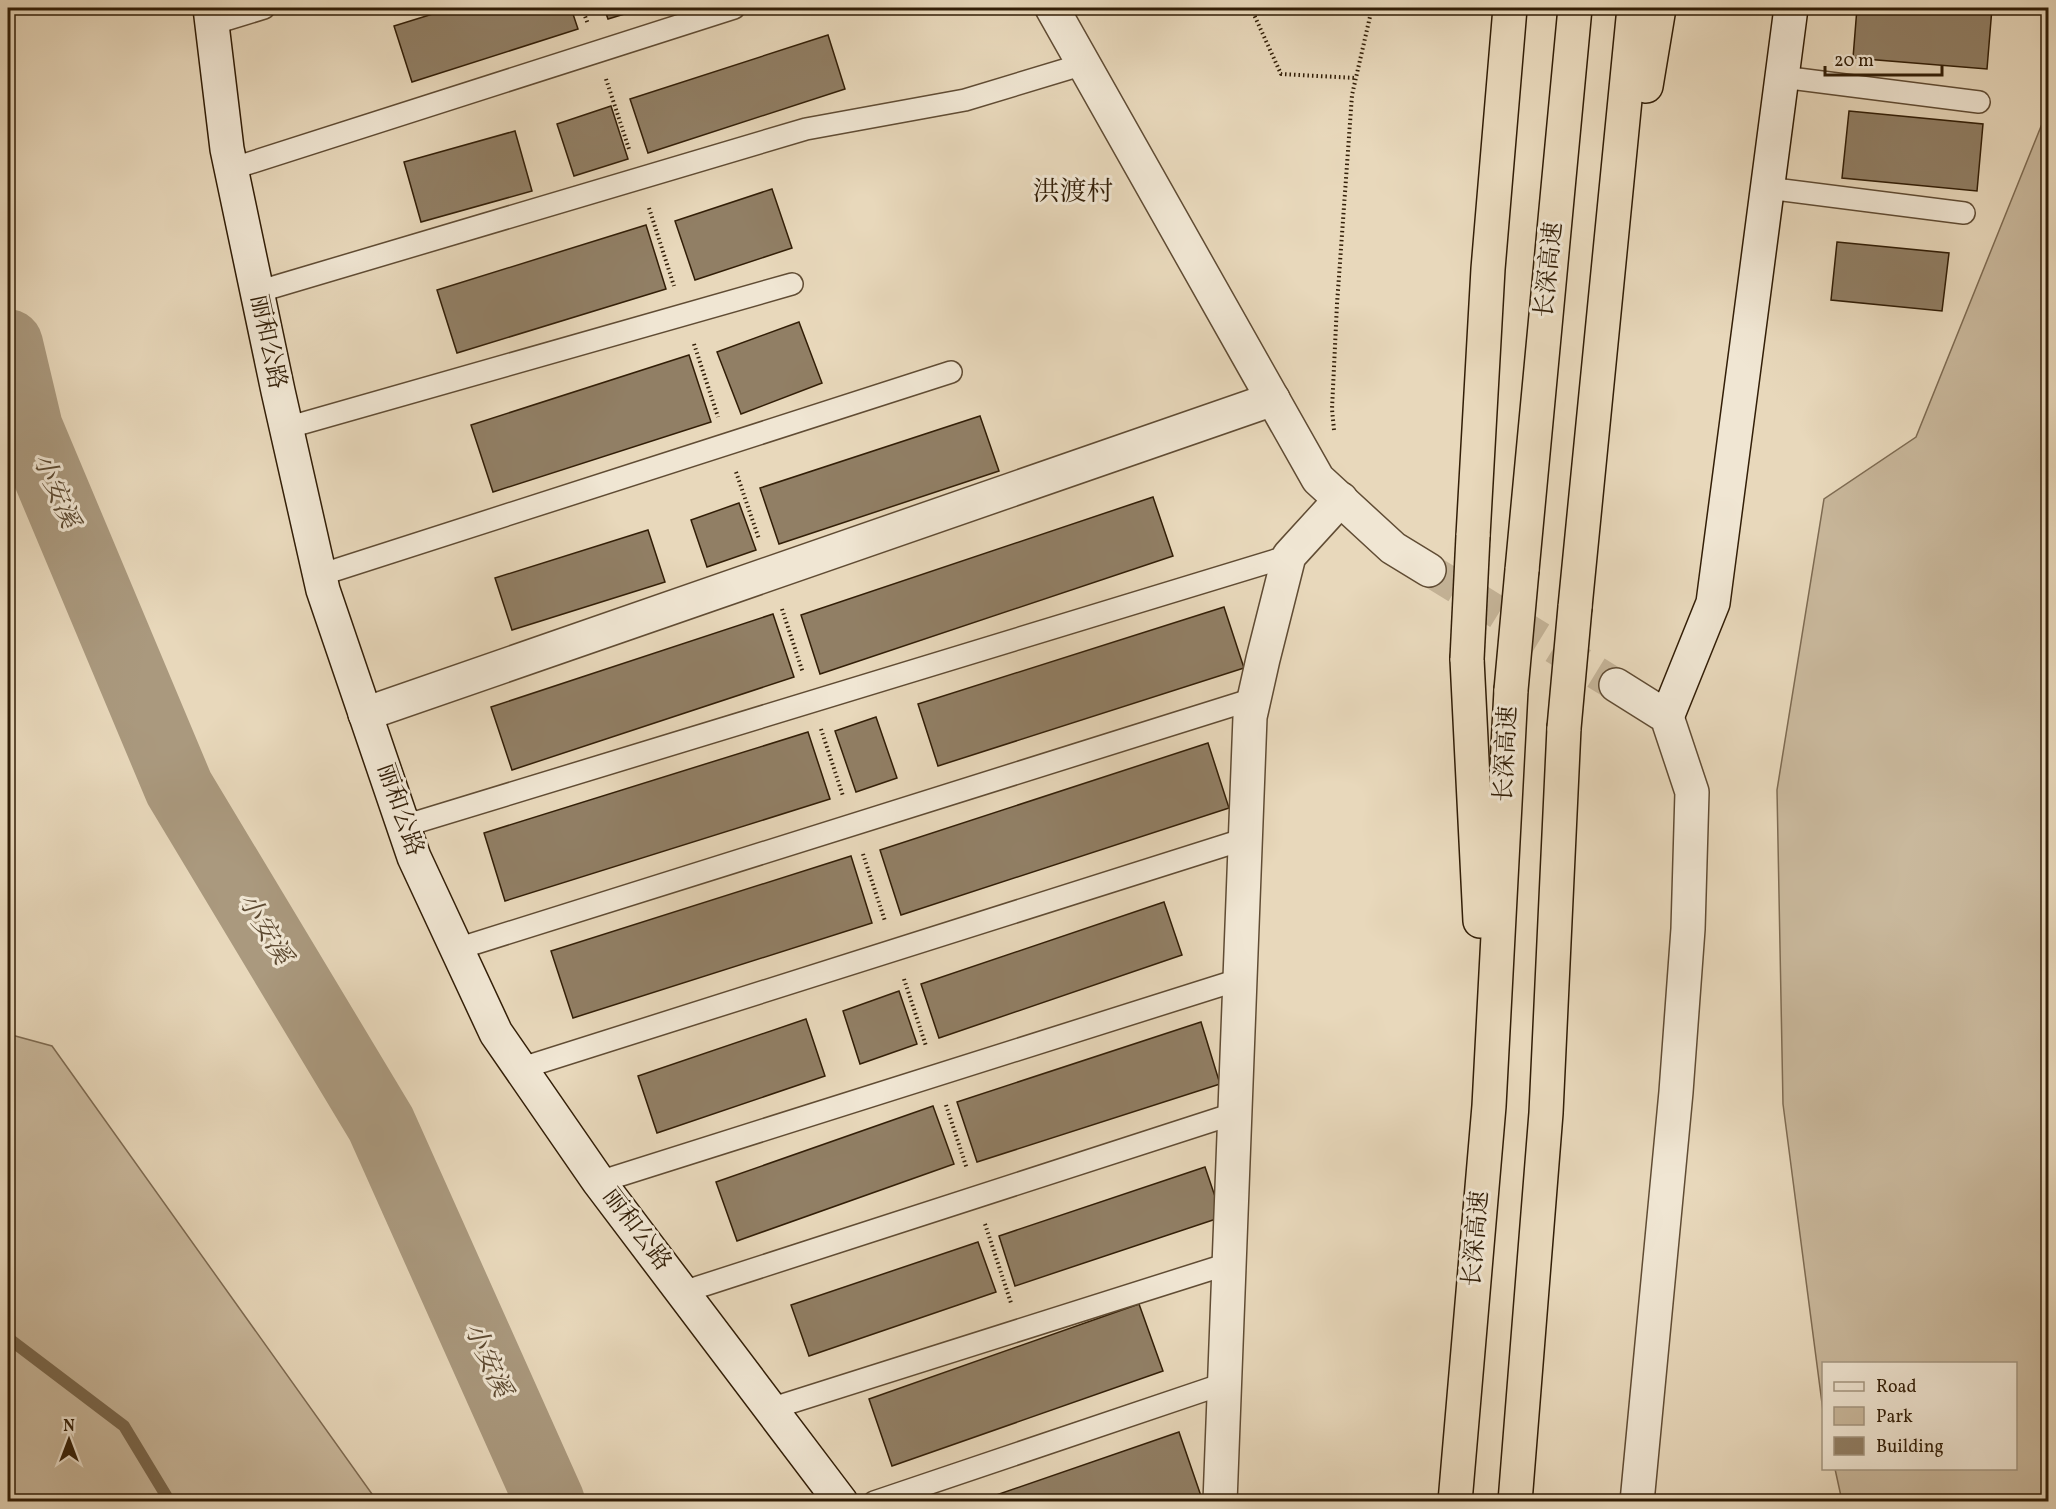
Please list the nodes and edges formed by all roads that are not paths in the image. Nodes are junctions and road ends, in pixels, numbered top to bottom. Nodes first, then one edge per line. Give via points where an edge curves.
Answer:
1 (264, 8) edge
2 (734, 8) edge
3 (1052, 8) edge
4 (1510, 8) edge
5 (1575, 8) edge
6 (1634, 8) edge
7 (1659, 8) edge
8 (1791, 8) edge
9 (211, 16) edge
10 (1084, 64) junction
11 (1782, 77) junction
12 (1979, 102) dead end
13 (231, 169) junction
14 (1767, 188) junction
15 (1964, 213) dead end
16 (792, 284) dead end
17 (257, 292) junction
18 (951, 372) dead end
19 (1273, 399) junction
20 (1595, 408) junction
21 (286, 428) junction
22 (1341, 500) junction
23 (1289, 556) junction
24 (1429, 570) tunnel mouth
25 (320, 575) junction
26 (1616, 685) tunnel mouth
27 (1253, 699) junction
28 (365, 714) junction
29 (1666, 717) junction
30 (404, 826) junction
31 (1245, 839) junction
32 (457, 950) junction
33 (1241, 979) junction
34 (519, 1069) junction
35 (1489, 1106) junction
36 (1236, 1113) junction
37 (599, 1182) junction
38 (1231, 1263) junction
39 (683, 1293) junction
40 (1226, 1383) junction
41 (770, 1408) junction
42 (841, 1502) edge
43 (874, 1502) edge
44 (1221, 1502) edge
45 (1455, 1502) edge
46 (1515, 1502) edge
47 (1637, 1502) edge

1 - 9 lane
2 - 13 lane
3 - 10 street
4 - 35 highway, bridge via 1488,269 1467,659
5 - 35 highway, 长深高速, bridge via 1511,690
6 - 20 highway
7 - 20 highway
8 - 11 street
9 - 13 street, 丽和公路
10 - 17 lane via 965,100 806,129
10 - 19 street
11 - 12 lane
11 - 14 street
13 - 17 street, 丽和公路
14 - 15 lane
14 - 29 street via 1713,603
16 - 21 lane
17 - 21 street, 丽和公路
18 - 25 lane
19 - 22 street via 1318,479
19 - 28 street
20 - 46 highway, bridge via 1564,728 1546,1113
21 - 25 street, 丽和公路
22 - 23 street
22 - 24 street via 1394,548
23 - 27 street
23 - 30 lane
25 - 28 street, 丽和公路
26 - 29 street
27 - 31 street
27 - 32 lane
28 - 30 street, 丽和公路
29 - 47 street via 1692,792 1688,929
30 - 32 street, 丽和公路
31 - 33 street
31 - 34 lane
32 - 34 street, 丽和公路 via 496,1033
33 - 36 street
33 - 37 lane
34 - 37 street, 丽和公路
35 - 45 highway, 长深高速
36 - 38 street
36 - 39 lane
37 - 39 street, 丽和公路
38 - 40 street
38 - 41 lane
39 - 41 street, 丽和公路
40 - 43 lane
40 - 44 street
41 - 42 street, 丽和公路

